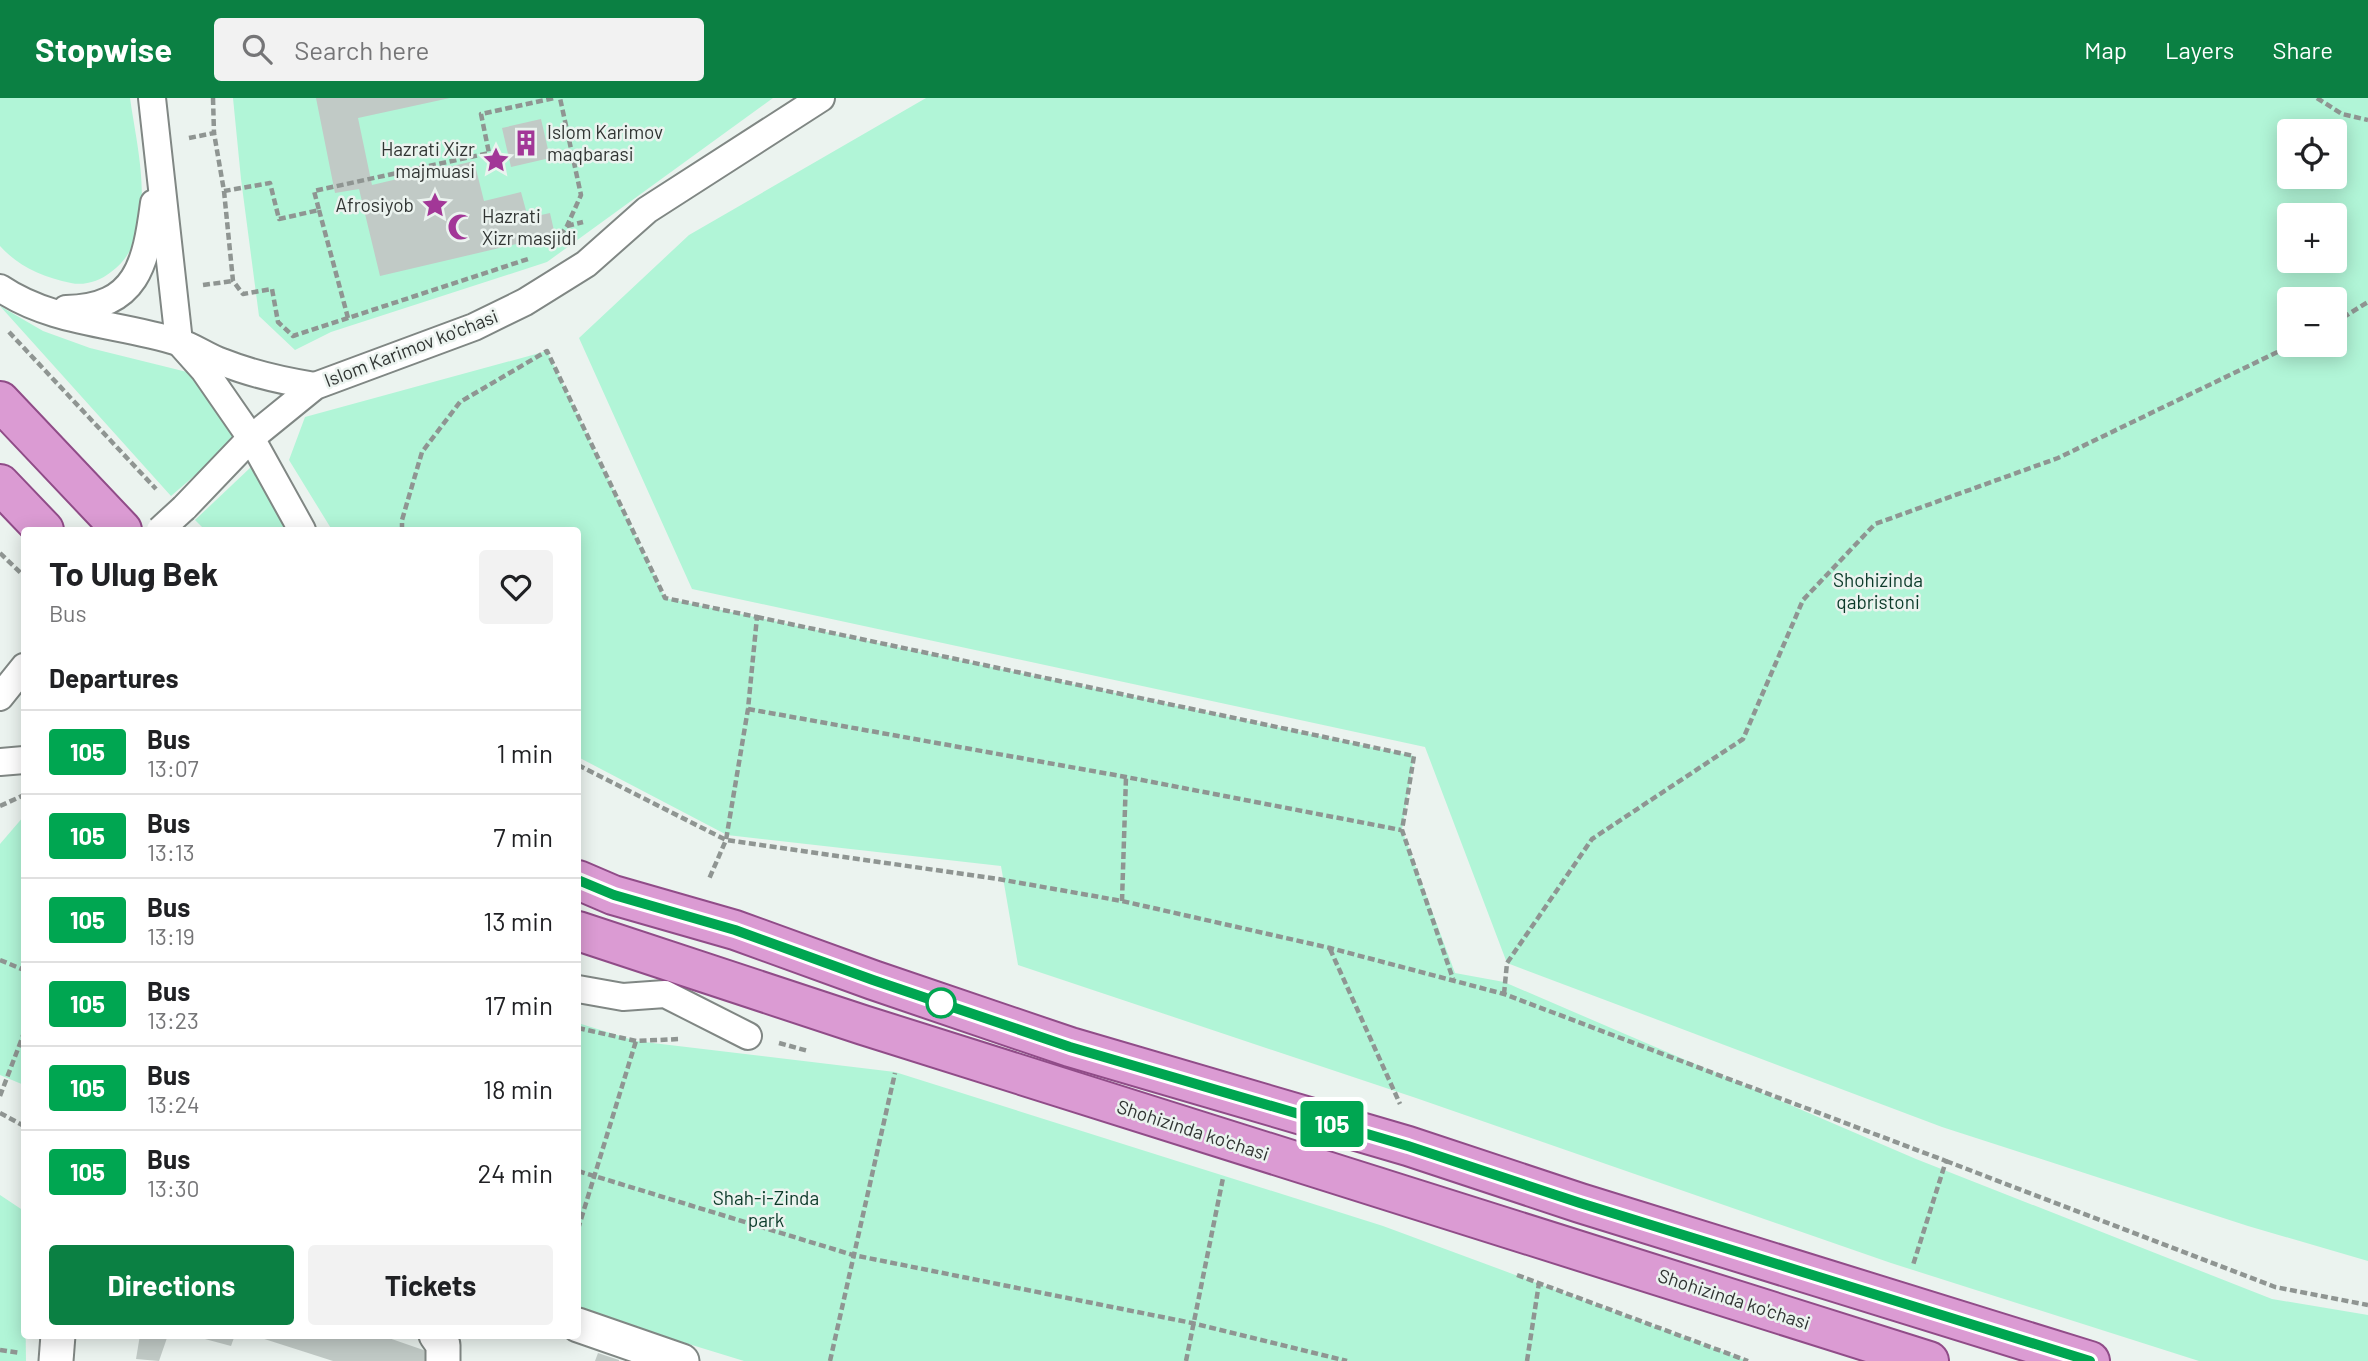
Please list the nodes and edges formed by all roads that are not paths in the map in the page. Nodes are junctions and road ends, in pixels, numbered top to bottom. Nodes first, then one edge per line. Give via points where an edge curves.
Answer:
1 (152, 98) edge
2 (821, 98) edge
3 (158, 153) junction
4 (0, 288) edge
5 (42, 310) junction
6 (180, 342) junction
7 (315, 386) junction
8 (0, 401) edge
9 (251, 438) junction
10 (0, 484) edge
11 (41, 527) edge
12 (119, 527) edge
13 (163, 527) edge
14 (300, 527) edge
15 (21, 671) edge
16 (0, 697) edge
17 (21, 760) edge
18 (0, 762) edge
19 (581, 881) edge
20 (581, 933) edge
21 (581, 990) edge
22 (748, 1036) road end
23 (581, 1326) edge
24 (58, 1339) edge
25 (439, 1339) edge
26 (56, 1361) edge
27 (443, 1361) edge
28 (682, 1361) edge
29 (1929, 1361) edge
30 (2090, 1361) edge

1 - 3 street
2 - 7 street, Islom Karimov ko'chasi via 647,210 586,264 525,302 474,327
3 - 5 street via 149,238 135,278 107,303 87,309
3 - 6 street
4 - 5 street
5 - 6 street
6 - 7 street via 232,366
6 - 9 street
7 - 9 street, Islom Karimov ko'chasi
8 - 12 main road
9 - 13 street, Islom Karimov ko'chasi, bridge
9 - 14 street
10 - 11 main road
15 - 16 street
17 - 18 street
19 - 30 main road via 1070,1047 1408,1146
20 - 29 main road, Shohizinda ko'chasi
21 - 22 street via 623,997 665,994
23 - 28 street
24 - 26 street
25 - 27 street

